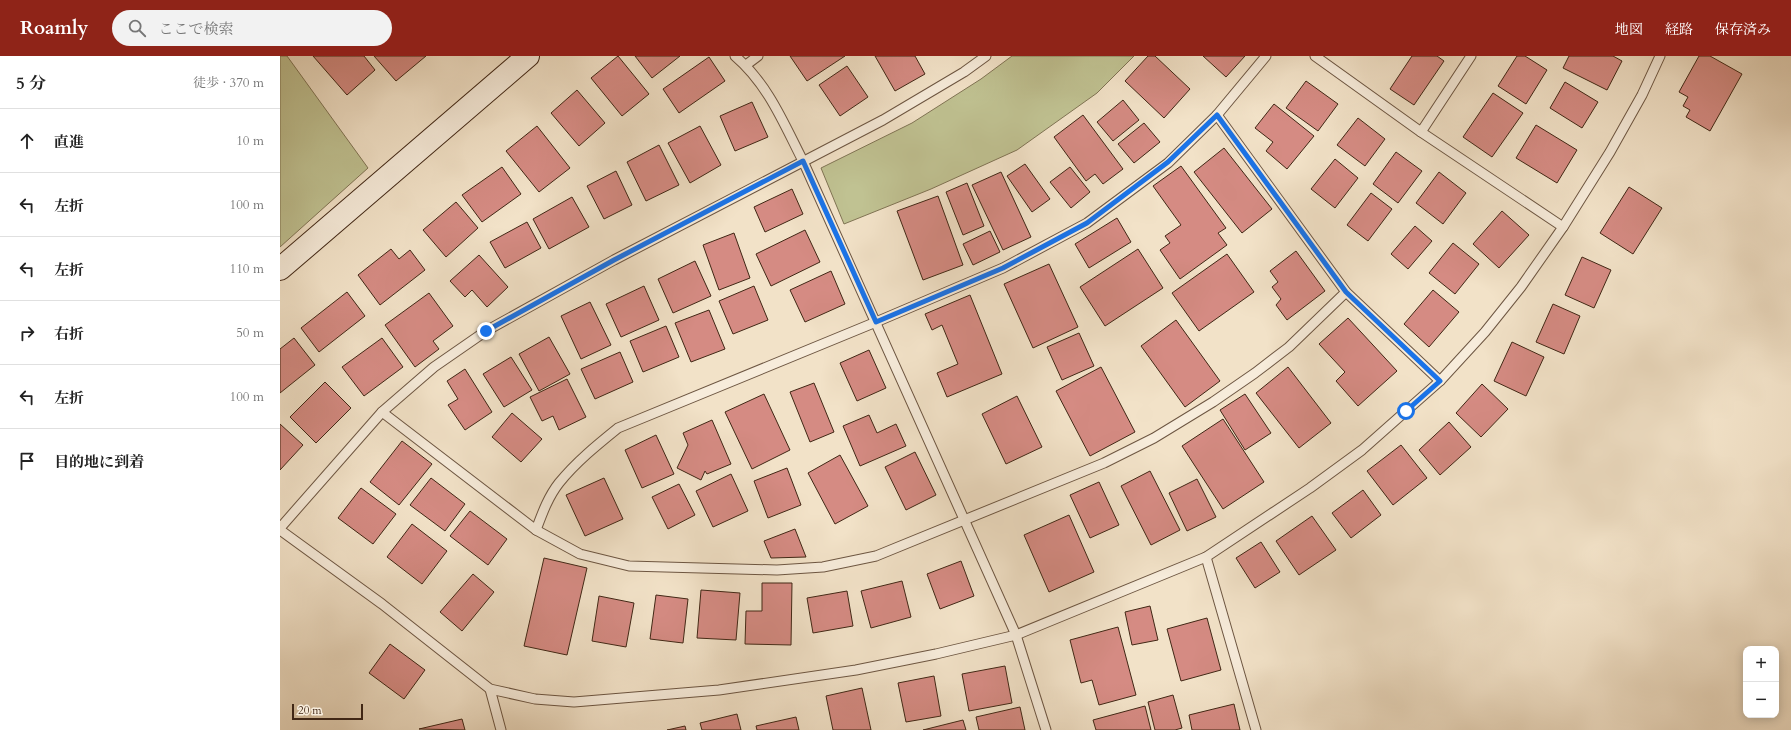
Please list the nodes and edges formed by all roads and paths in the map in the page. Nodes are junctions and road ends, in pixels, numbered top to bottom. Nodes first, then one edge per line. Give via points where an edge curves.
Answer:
1 (528, 56) edge
2 (735, 56) edge
3 (758, 56) edge
4 (986, 56) edge
5 (1266, 56) edge
6 (1315, 56) edge
7 (1471, 56) edge
8 (1660, 56) edge
9 (746, 65) junction
10 (1217, 115) junction
11 (1421, 132) junction
12 (803, 161) junction
13 (1562, 227) junction
14 (280, 270) edge
15 (1346, 292) junction
16 (876, 322) junction
17 (1440, 381) junction
18 (382, 412) junction
19 (966, 520) junction
20 (280, 529) edge
21 (536, 530) junction
22 (1206, 557) junction
23 (1016, 635) junction
24 (490, 689) junction
25 (501, 730) edge
26 (1046, 730) edge
27 (1256, 730) edge

1 - 14 street
2 - 9 lane
3 - 9 lane
4 - 12 lane via 883,120
5 - 10 lane
6 - 11 lane
7 - 11 lane
8 - 13 lane via 1642,95 1610,152
9 - 12 lane via 772,98
10 - 15 lane
10 - 16 lane via 1168,162 1087,223 1003,268
11 - 13 lane
12 - 16 lane
12 - 18 lane via 614,260 486,331 434,367
13 - 17 lane via 1521,287 1485,332
15 - 17 lane
15 - 19 lane via 1289,347 1213,402 1154,438 1104,463
16 - 19 lane
16 - 21 lane via 618,428 588,452 558,484
17 - 22 lane via 1362,450
18 - 20 lane
18 - 21 lane
19 - 21 lane via 876,556 823,567 777,570 629,566 580,554
19 - 23 lane
20 - 24 lane via 382,604
22 - 23 lane
22 - 27 lane
23 - 24 lane via 856,670 720,690 574,702 535,699
23 - 26 lane
24 - 25 lane

